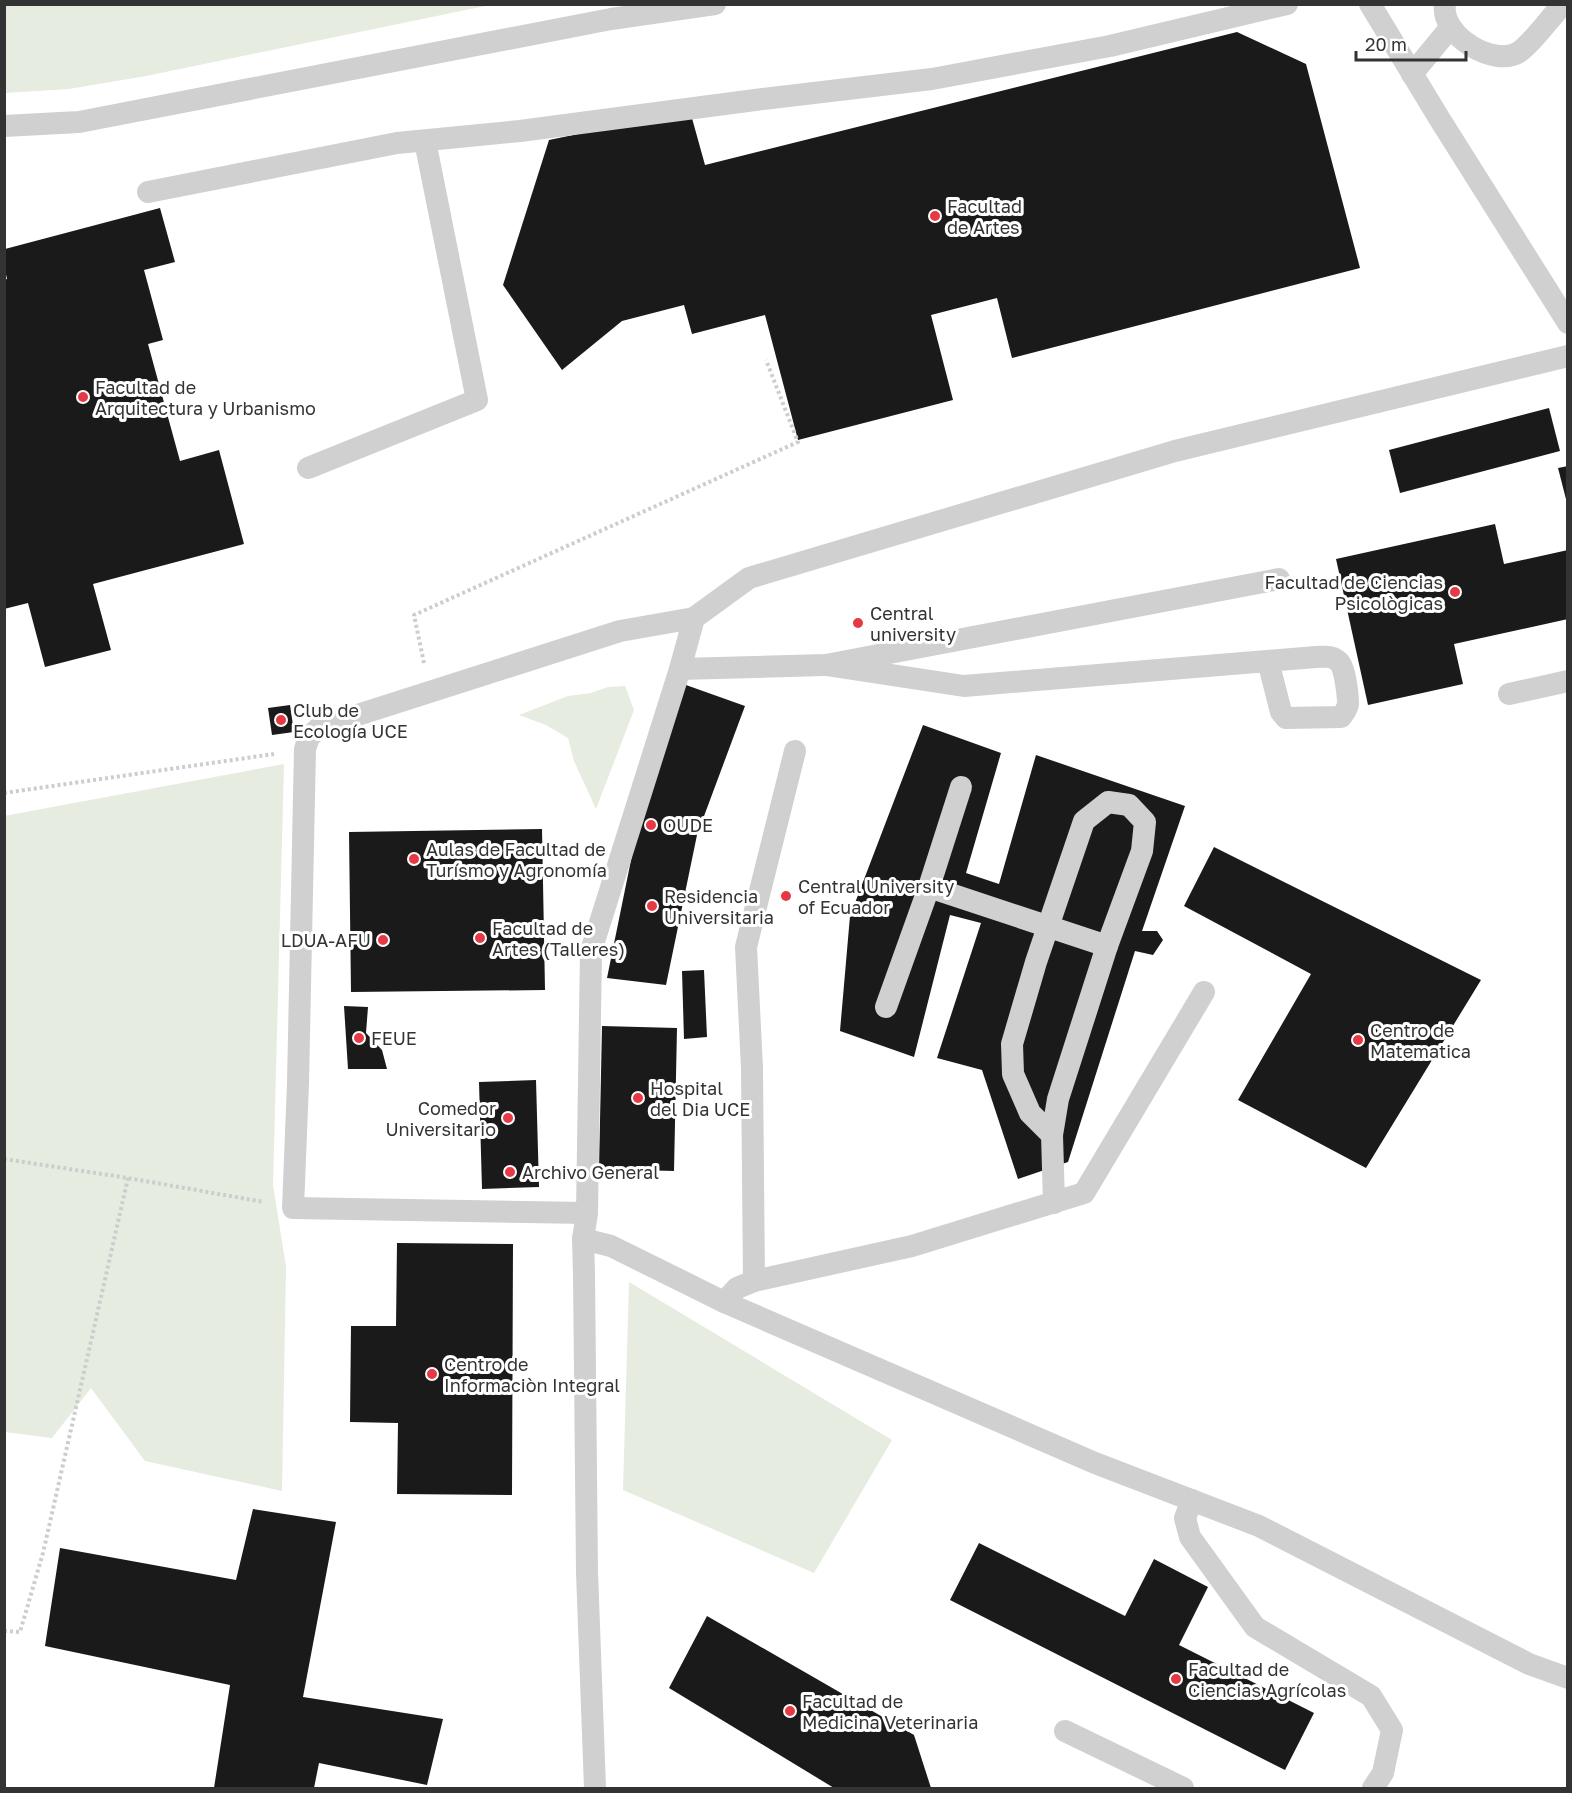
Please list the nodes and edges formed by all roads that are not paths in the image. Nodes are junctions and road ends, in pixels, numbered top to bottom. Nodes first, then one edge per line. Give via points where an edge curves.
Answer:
1 (716, 4) edge
2 (1287, 4) edge
3 (1370, 4) edge
4 (1444, 4) edge
5 (1559, 4) edge
6 (1450, 28) junction
7 (1412, 74) junction
8 (4, 126) edge
9 (425, 141) junction
10 (148, 192) dead end
11 (1568, 323) edge
12 (1568, 356) edge
13 (308, 468) dead end
14 (1279, 579) dead end
15 (694, 618) junction
16 (1268, 661) dead end
17 (826, 665) junction
18 (681, 669) junction
19 (1568, 681) edge
20 (1509, 694) dead end
21 (795, 751) dead end
22 (961, 787) dead end
23 (929, 887) junction
24 (1048, 926) junction
25 (1107, 945) junction
26 (1204, 992) dead end
27 (886, 1007) dead end
28 (1052, 1135) junction
29 (1054, 1203) junction
30 (587, 1213) junction
31 (584, 1239) junction
32 (753, 1281) junction
33 (724, 1302) junction
34 (1192, 1500) junction
35 (1568, 1678) edge
36 (1065, 1731) dead end
37 (595, 1788) edge
38 (1183, 1788) edge
39 (1373, 1788) edge

1 - 8 lane via 610,19 79,122
2 - 9 lane via 1110,46 932,79
3 - 7 lane
4 - 6 lane
5 - 6 lane via 1518,53 1487,53 1466,44
6 - 7 lane
7 - 11 lane
9 - 10 lane via 397,143
9 - 13 lane via 477,400
12 - 15 lane via 1175,451 760,574
14 - 17 lane
15 - 18 lane
15 - 30 lane via 620,631 320,727 309,737 305,749 293,1208
16 - 17 lane via 964,686
17 - 18 lane
18 - 30 lane via 591,951
19 - 20 lane
21 - 32 lane via 746,947 752,1068
22 - 23 lane
23 - 24 lane
23 - 27 lane
24 - 25 lane
24 - 25 lane via 1084,820 1108,802 1129,805 1145,822 1142,851
24 - 28 lane via 1012,1044 1013,1074 1030,1113
25 - 28 lane via 1058,1099
26 - 29 lane via 1083,1193
28 - 29 lane
29 - 32 lane via 912,1246
30 - 31 lane
31 - 33 lane via 611,1246
31 - 37 lane via 587,1572
32 - 33 lane via 737,1288
33 - 34 lane via 1095,1463
34 - 35 lane via 1259,1526 1529,1664
34 - 39 lane via 1185,1518 1190,1537 1255,1627 1371,1696 1392,1730 1383,1773
36 - 38 lane

